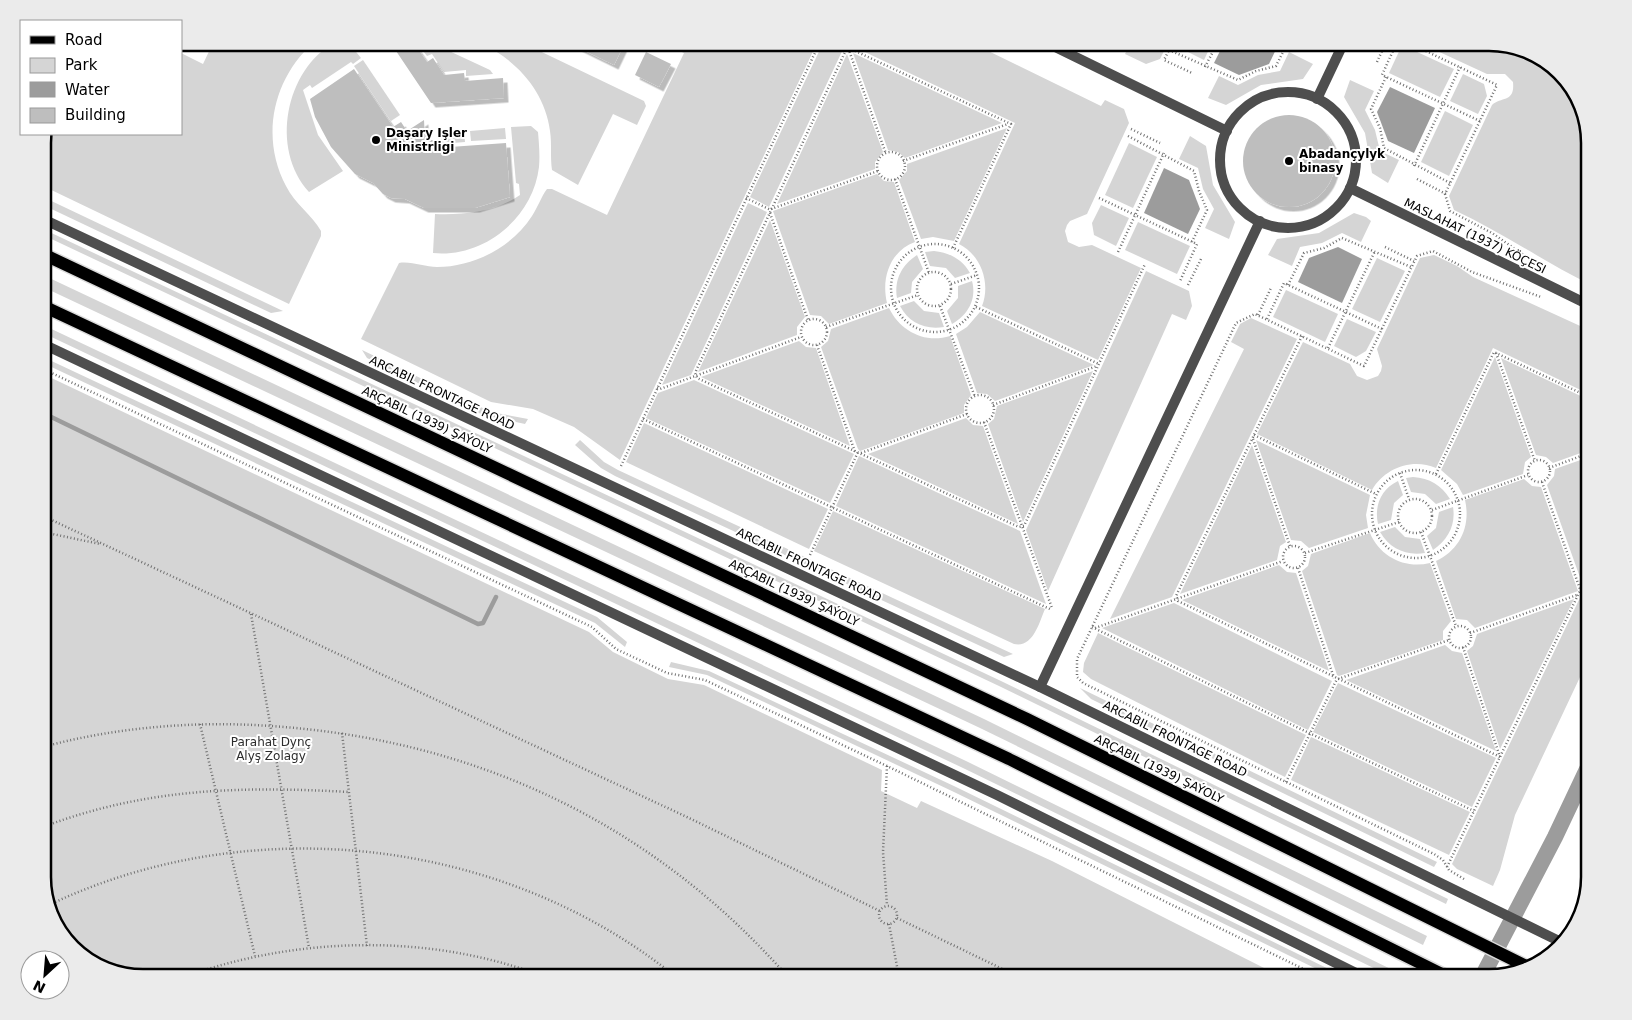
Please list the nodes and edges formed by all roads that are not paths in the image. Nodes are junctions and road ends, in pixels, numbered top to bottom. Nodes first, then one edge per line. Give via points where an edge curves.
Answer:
1 (1063, 51) edge
2 (1340, 51) edge
3 (1317, 99) junction
4 (1227, 131) junction
5 (1350, 188) junction
6 (1260, 221) junction
7 (51, 223) edge
8 (51, 258) edge
9 (1581, 301) edge
10 (51, 310) edge
11 (51, 348) edge
12 (1040, 687) junction
13 (1556, 940) edge
14 (1520, 963) edge
15 (1346, 969) edge
16 (1430, 969) edge

1 - 4 street
2 - 3 street
3 - 4 street via 1294,92 1265,96 1240,112
3 - 5 street via 1336,112 1352,137 1356,166
4 - 6 street via 1221,154 1227,188 1240,208
5 - 6 street via 1336,208 1317,221 1282,227
5 - 9 street, MASLAHAT (1937) KÖÇESI
6 - 12 street
7 - 12 street, ARCABIL FRONTAGE ROAD
8 - 14 main road, ARÇABIL (1939) ŞAÝOLY via 1027,718
10 - 16 main road via 1009,759
11 - 15 street via 997,795
12 - 13 street, ARCABIL FRONTAGE ROAD

